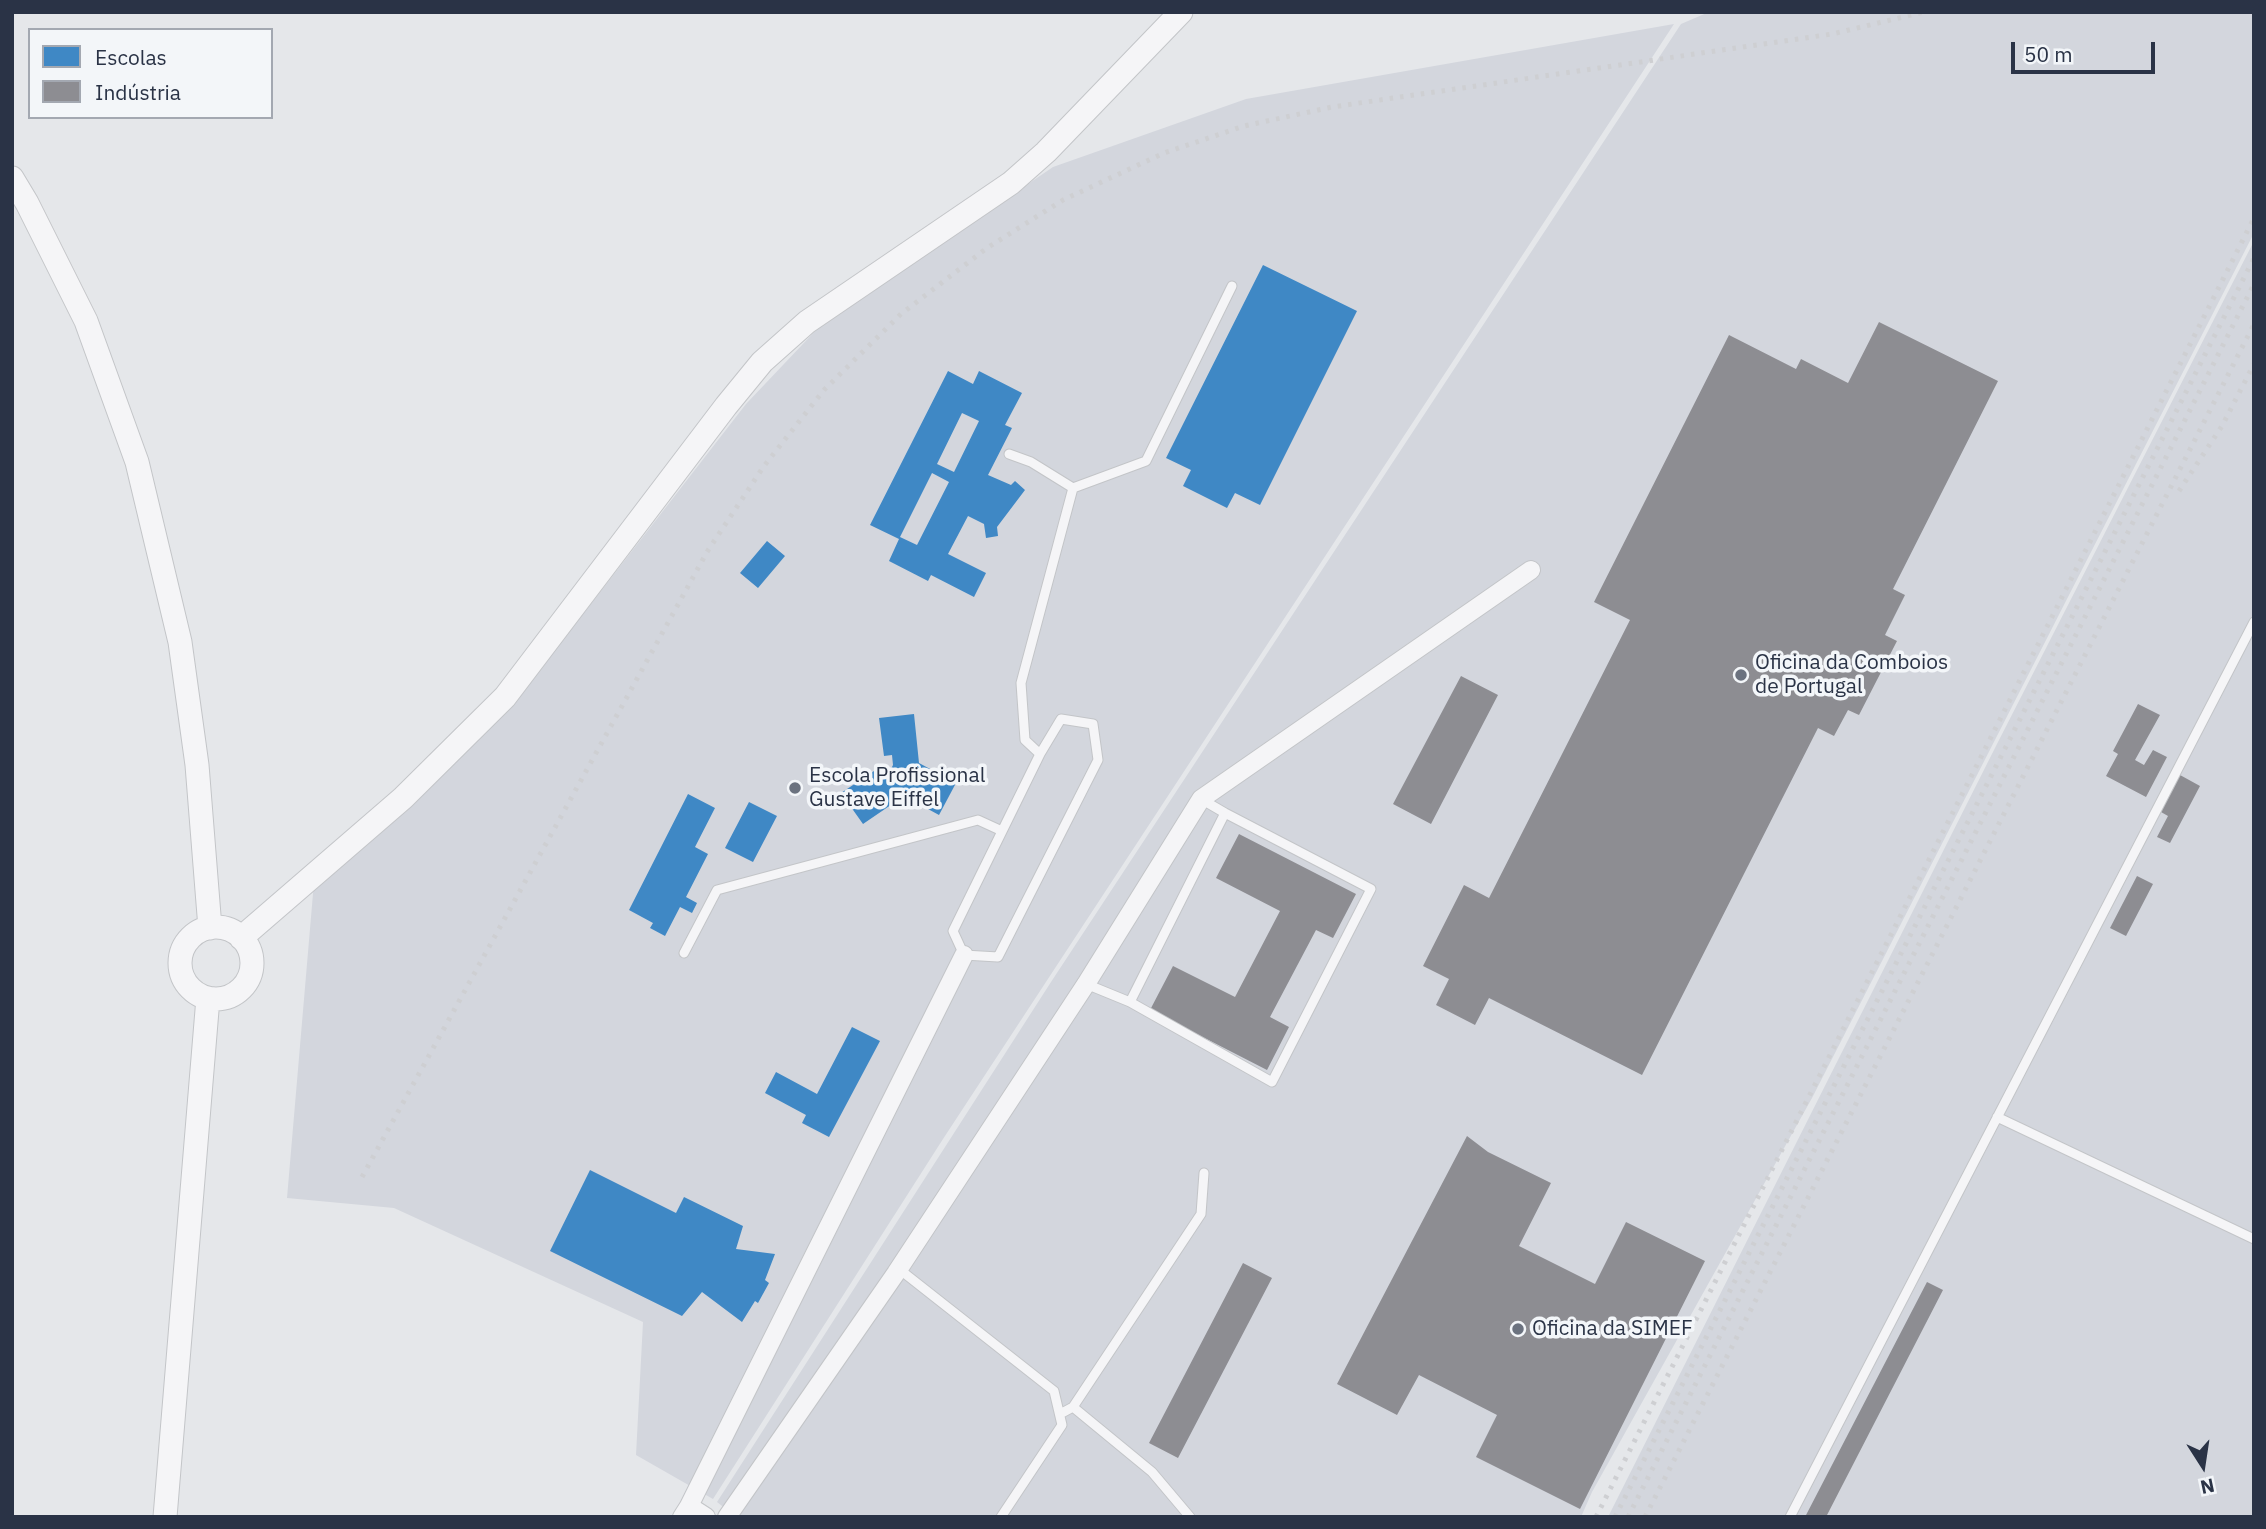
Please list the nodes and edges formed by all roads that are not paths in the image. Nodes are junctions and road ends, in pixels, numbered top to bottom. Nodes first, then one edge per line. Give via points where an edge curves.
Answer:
1 (1181, 12) edge
2 (12, 178) edge
3 (1232, 286) dead end
4 (1009, 454) dead end
5 (1073, 488) junction
6 (1531, 570) dead end
7 (2254, 622) edge
8 (1040, 754) junction
9 (1201, 799) junction
10 (1225, 813) junction
11 (1002, 831) junction
12 (209, 928) junction
13 (241, 938) junction
14 (684, 953) dead end
15 (964, 956) junction
16 (1086, 984) junction
17 (208, 998) junction
18 (1130, 1002) junction
19 (1997, 1117) junction
20 (1204, 1173) dead end
21 (2254, 1239) edge
22 (899, 1269) junction
23 (1073, 1407) junction
24 (1060, 1414) junction
25 (685, 1511) edge
26 (165, 1517) edge
27 (706, 1517) edge
28 (727, 1517) edge
29 (1001, 1517) edge
30 (1190, 1517) edge
31 (1790, 1517) edge

1 - 13 street via 1011,183 807,322 762,362 505,697 403,797
2 - 12 street via 86,321 137,462 180,642 197,765
3 - 5 lane via 1146,461
4 - 5 lane
5 - 8 lane via 1021,683 1025,740
6 - 9 street
7 - 19 lane
8 - 11 lane
8 - 15 lane via 1061,719 1093,724 1098,760 998,957
9 - 10 lane
9 - 16 street
10 - 18 lane
10 - 18 lane via 1371,889 1272,1082
11 - 14 lane via 978,820 716,890
11 - 15 lane via 953,931
12 - 13 street via 232,931
12 - 17 street via 188,940 180,962 187,985
13 - 17 street via 252,958 248,981 231,996
15 - 25 street
16 - 18 lane
16 - 22 street
17 - 26 street
19 - 21 lane
19 - 31 lane
20 - 23 lane via 1201,1214
22 - 24 lane via 1054,1391
22 - 28 street
23 - 24 lane
23 - 30 lane via 1141,1462
24 - 29 lane via 1062,1425
25 - 27 street

